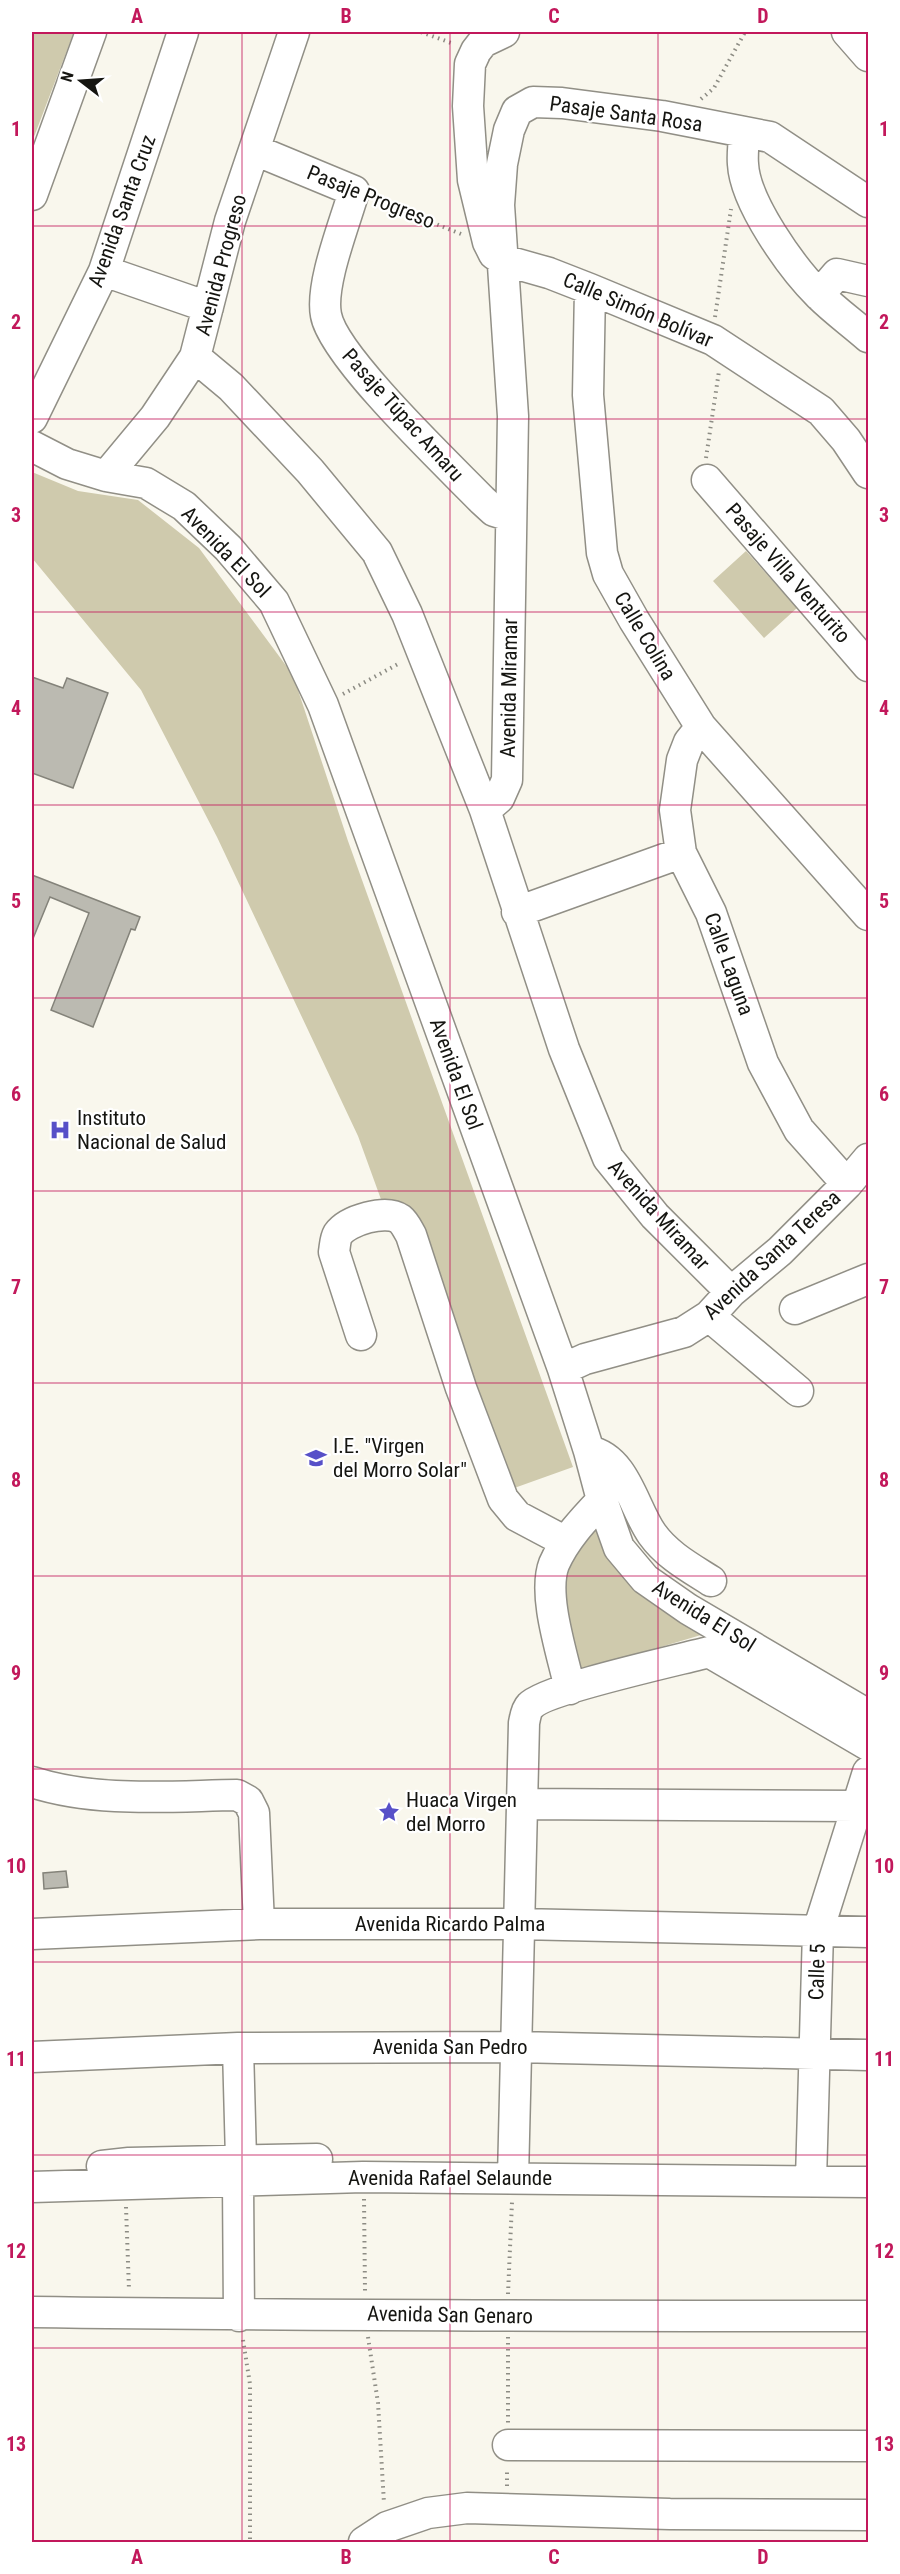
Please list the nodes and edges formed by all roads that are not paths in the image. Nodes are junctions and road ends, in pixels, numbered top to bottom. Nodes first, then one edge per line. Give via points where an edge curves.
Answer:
1 (91, 32) edge
2 (183, 32) edge
3 (294, 32) edge
4 (504, 32) edge
5 (847, 32) edge
6 (868, 56) edge
7 (744, 132) junction
8 (255, 150) junction
9 (34, 181) edge
10 (354, 191) joint
11 (868, 202) edge
12 (496, 251) junction
13 (104, 271) junction
14 (868, 281) edge
15 (590, 289) junction
16 (819, 295) junction
17 (208, 307) junction
18 (868, 337) edge
19 (195, 357) junction
20 (32, 418) edge
21 (32, 446) edge
22 (868, 473) edge
23 (106, 476) junction
24 (707, 480) road end
25 (510, 516) junction
26 (868, 666) edge
27 (701, 727) junction
28 (485, 810) junction
29 (681, 853) junction
30 (517, 912) junction
31 (868, 915) edge
32 (868, 1159) edge
33 (848, 1184) junction
34 (868, 1280) edge
35 (731, 1292) junction
36 (795, 1309) dead end
37 (709, 1316) junction
38 (361, 1335) dead end
39 (563, 1369) junction
40 (798, 1391) dead end
41 (589, 1451) junction
42 (602, 1500) junction
43 (566, 1542) junction
44 (711, 1581) dead end
45 (570, 1689) junction
46 (868, 1715) edge
47 (868, 1745) edge
48 (868, 1772) edge
49 (32, 1782) edge
50 (523, 1804) junction
51 (857, 1806) junction
52 (259, 1924) junction
53 (519, 1924) junction
54 (818, 1931) junction
55 (868, 1932) edge
56 (32, 1934) edge
57 (516, 2047) junction
58 (238, 2048) junction
59 (815, 2053) junction
60 (868, 2055) edge
61 (32, 2057) edge
62 (102, 2166) dead end
63 (239, 2171) junction
64 (506, 2178) junction
65 (811, 2180) junction
66 (868, 2182) edge
67 (32, 2187) edge
68 (32, 2312) edge
69 (239, 2316) junction
70 (868, 2316) edge
71 (508, 2445) road end
72 (868, 2446) edge
73 (868, 2515) edge
74 (375, 2535) edge

1 - 9 street
2 - 13 street, Avenida Santa Cruz
3 - 8 street, Avenida Progreso
4 - 12 street, Avenida Miramar via 483,42 476,51 470,64 468,106 473,180
5 - 6 street
7 - 11 street, Pasaje Santa Rosa via 770,137
7 - 12 street, Pasaje Santa Rosa via 662,116 533,102 518,111 509,130
7 - 16 street via 743,166 748,188 784,253
8 - 10 street, Pasaje Progreso
8 - 17 street, Avenida Progreso via 230,221
10 - 25 street, Pasaje Túpac Amaru via 326,291 326,316 336,340 360,371 482,500 494,511
12 - 15 street, Calle Simón Bolívar
12 - 25 street, Avenida Miramar via 513,416
13 - 17 street
13 - 20 street, Avenida Santa Cruz
14 - 16 street via 837,274
15 - 22 street, Calle Simón Bolívar via 713,340 821,411
15 - 27 street, Calle Colina via 588,395 602,553 629,613
16 - 18 street
17 - 19 street, Avenida Progreso
19 - 23 street, Avenida Progreso via 155,417
19 - 28 street via 231,387 310,471 377,552 422,651
21 - 23 street, Avenida El Sol via 67,464
23 - 39 street, Avenida El Sol via 146,483 184,506 228,548 274,602 323,705
24 - 26 street, Pasaje Villa Venturito
25 - 28 street, Avenida Miramar via 507,780 499,798
27 - 29 street, Calle Laguna via 689,741 681,770 675,810
27 - 31 street, Calle Colina
28 - 30 street, Avenida Miramar
29 - 30 street
29 - 33 street, Calle Laguna via 711,913 763,1063 799,1130
30 - 35 street, Avenida Miramar via 564,1049 608,1158 655,1216
32 - 33 street, Avenida Santa Teresa
33 - 35 street, Avenida Santa Teresa via 780,1251
34 - 36 street
35 - 37 street, Avenida Santa Teresa
37 - 39 street, Avenida Santa Teresa via 684,1332 585,1359
37 - 40 street
38 - 43 street via 334,1252 336,1239 340,1231 374,1214 394,1217 403,1222 411,1236 503,1499 517,1516
39 - 41 street, Avenida El Sol
41 - 42 street, Avenida El Sol
41 - 44 street via 609,1460 629,1488 652,1533 670,1554
42 - 43 street
42 - 46 street, Avenida El Sol via 619,1548 645,1579 698,1615
43 - 45 street via 553,1567 551,1598
45 - 47 street via 709,1652
45 - 50 street via 540,1698 528,1707 524,1723
48 - 51 street, Calle 5
49 - 52 street via 59,1791 99,1795 237,1795 248,1801 254,1813
50 - 51 street
50 - 53 street
51 - 54 street, Calle 5
52 - 53 street, Avenida Ricardo Palma
52 - 56 street, Avenida Ricardo Palma
53 - 54 street, Avenida Ricardo Palma
53 - 57 street
54 - 55 street, Avenida Ricardo Palma
54 - 59 street, Calle 5
57 - 58 street, Avenida San Pedro
57 - 59 street, Avenida San Pedro
57 - 64 street
58 - 61 street, Avenida San Pedro
58 - 63 street
59 - 60 street, Avenida San Pedro
59 - 65 street, Calle 5
62 - 63 street
63 - 64 street, Avenida Rafael Selaunde
63 - 64 street via 476,2161
63 - 67 street, Avenida Rafael Selaunde via 126,2186
63 - 69 street
64 - 65 street, Avenida Rafael Selaunde
65 - 66 street, Avenida Rafael Selaunde
68 - 69 street, Avenida San Genaro
69 - 70 street, Avenida San Genaro
71 - 72 street
73 - 74 street via 670,2514 506,2507 428,2513

